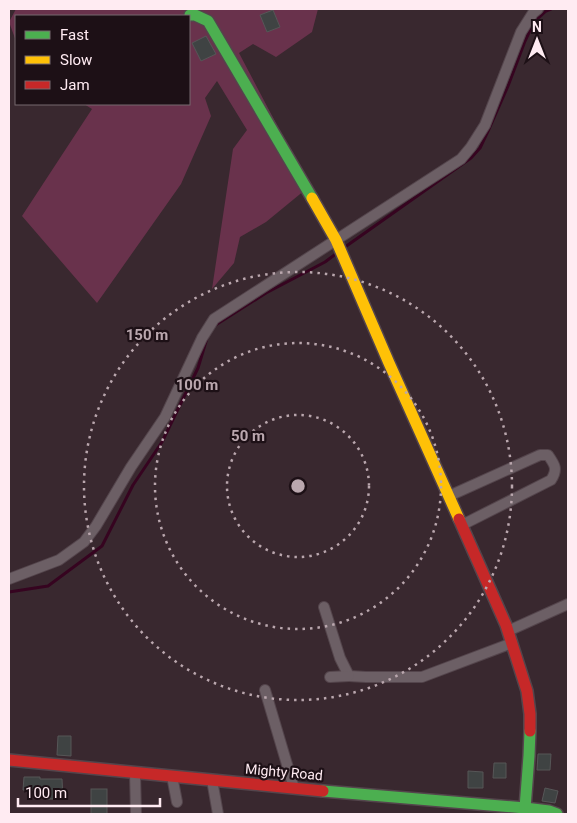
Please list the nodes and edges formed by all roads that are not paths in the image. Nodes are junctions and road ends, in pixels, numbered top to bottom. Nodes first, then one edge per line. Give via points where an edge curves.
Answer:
1 (538, 9) edge
2 (190, 16) dead end
3 (336, 240) junction
4 (449, 496) junction
5 (462, 525) junction
6 (9, 579) edge
7 (568, 604) edge
8 (324, 607) dead end
9 (508, 631) junction
10 (512, 643) junction
11 (349, 676) junction
12 (330, 677) dead end
13 (265, 690) dead end
14 (9, 760) edge
15 (135, 773) junction
16 (172, 776) junction
17 (212, 780) junction
18 (294, 788) junction
19 (177, 802) dead end
20 (525, 808) junction
21 (136, 814) edge
22 (218, 814) edge
23 (557, 814) edge

1 - 3 street via 522,32 485,125 461,159
2 - 3 street via 208,21
3 - 4 street
3 - 6 street via 214,319 165,417 84,542 59,560
4 - 5 street
4 - 5 street via 540,455 548,455 555,464 551,480
5 - 9 street
7 - 9 street
8 - 11 street
9 - 10 street
10 - 11 street via 422,677
10 - 20 street via 527,690 530,714
11 - 12 street
13 - 18 street
14 - 15 street, Mighty Road
15 - 16 street, Mighty Road
15 - 21 street
16 - 17 street, Mighty Road
16 - 19 street
17 - 18 street, Mighty Road
17 - 22 street
18 - 20 street, Mighty Road
20 - 23 street, Mighty Road

